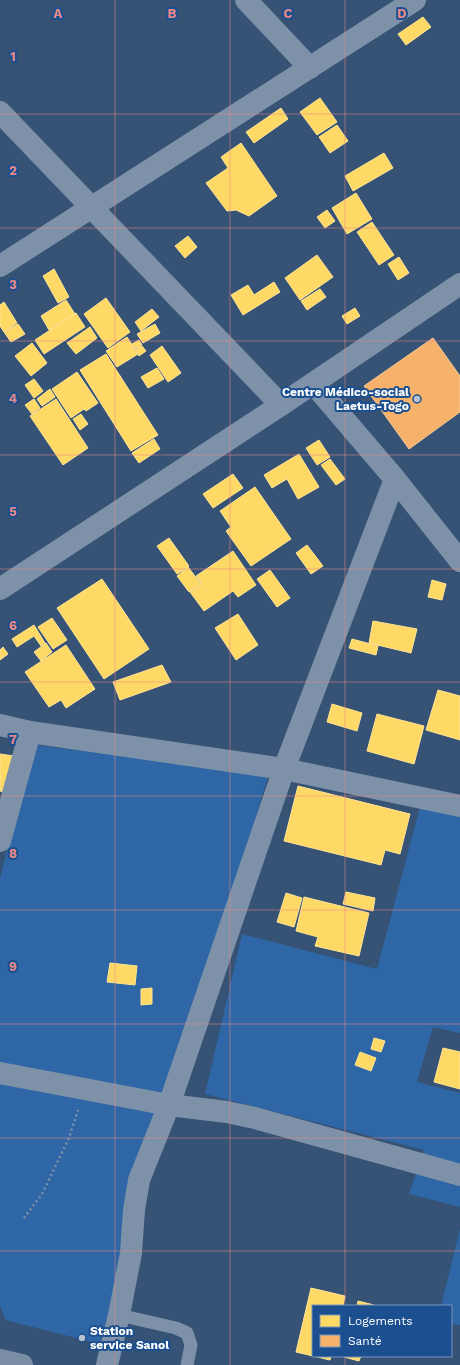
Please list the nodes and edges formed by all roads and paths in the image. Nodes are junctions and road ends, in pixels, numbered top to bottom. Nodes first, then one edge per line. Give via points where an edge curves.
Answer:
1 (246, 0) edge
2 (415, 0) edge
3 (310, 68) junction
4 (0, 112) edge
5 (91, 207) junction
6 (0, 266) edge
7 (460, 284) edge
8 (313, 383) junction
9 (281, 405) junction
10 (395, 479) junction
11 (460, 561) edge
12 (0, 589) edge
13 (0, 725) edge
14 (30, 732) junction
15 (284, 769) junction
16 (460, 806) edge
17 (0, 841) edge
18 (0, 1072) edge
19 (84, 1089) junction
20 (169, 1105) junction
21 (460, 1175) edge
22 (24, 1218) dead end
23 (119, 1315) junction
24 (0, 1360) edge
25 (22, 1365) edge
26 (107, 1365) edge
27 (187, 1365) edge

1 - 3 street
2 - 3 street
3 - 5 street
4 - 5 street
5 - 6 street
5 - 9 street
7 - 8 street
8 - 9 street
8 - 10 street
9 - 12 street
10 - 11 street
10 - 15 street
13 - 14 street
14 - 15 street
14 - 17 street
15 - 16 street
15 - 20 street
18 - 19 street
19 - 20 street
19 - 22 path via 70,1138 42,1194
20 - 21 street via 255,1118
20 - 23 street via 139,1180 131,1253
23 - 26 street
23 - 27 lane via 176,1328 187,1334 192,1345
24 - 25 main road

